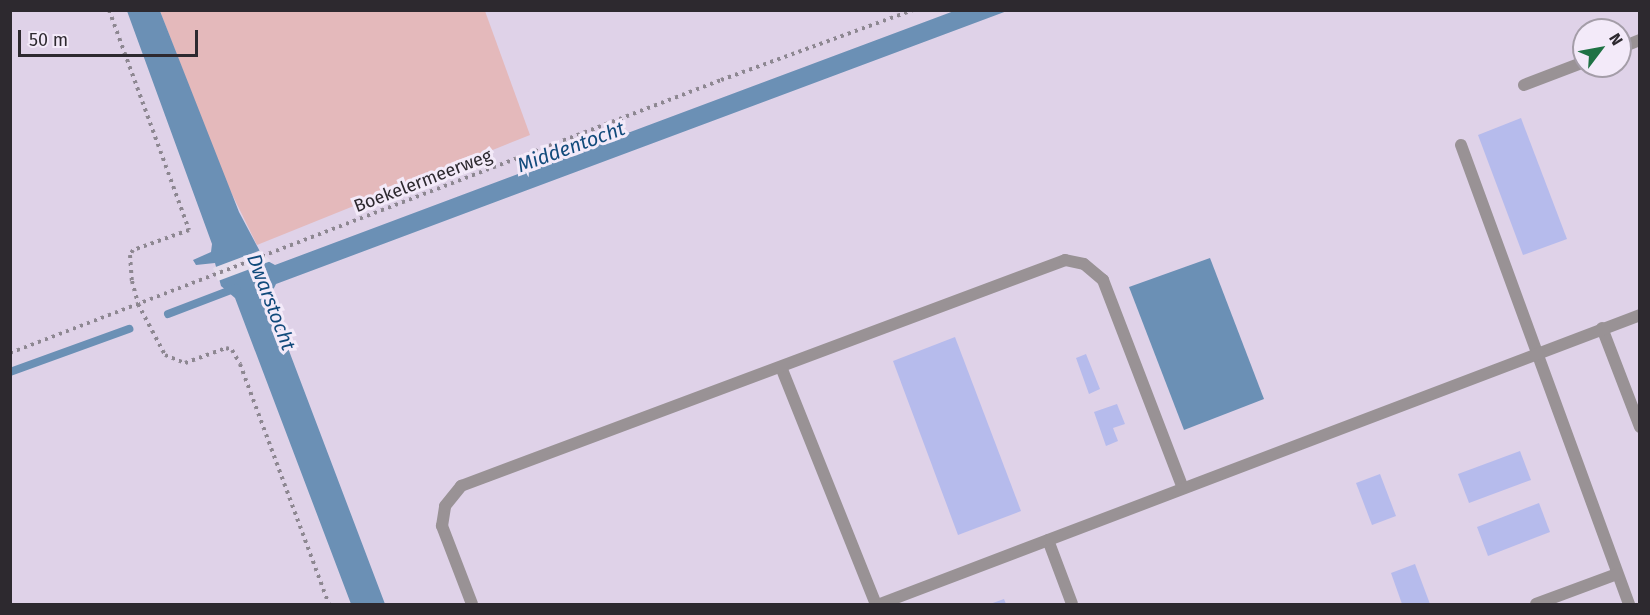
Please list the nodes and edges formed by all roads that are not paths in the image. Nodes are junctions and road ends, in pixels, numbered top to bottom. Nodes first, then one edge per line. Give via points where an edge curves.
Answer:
1 (1572, 67) edge
2 (1524, 85) dead end
3 (1461, 145) dead end
4 (1640, 315) edge
5 (1602, 328) junction
6 (1536, 352) junction
7 (781, 367) junction
8 (1640, 427) edge
9 (1183, 488) junction
10 (1048, 540) junction
11 (1617, 574) junction
12 (472, 604) edge
13 (878, 604) edge
14 (1072, 604) edge
15 (1536, 604) edge
16 (1629, 604) edge

1 - 2 lane
3 - 6 lane
4 - 5 lane
5 - 6 lane
5 - 8 lane
6 - 9 lane
6 - 11 lane
7 - 9 lane via 1065,260 1084,264 1103,280
7 - 12 lane via 461,486 445,506 442,526
7 - 13 lane
9 - 10 lane
10 - 13 lane
10 - 14 lane
11 - 15 lane
11 - 16 lane

